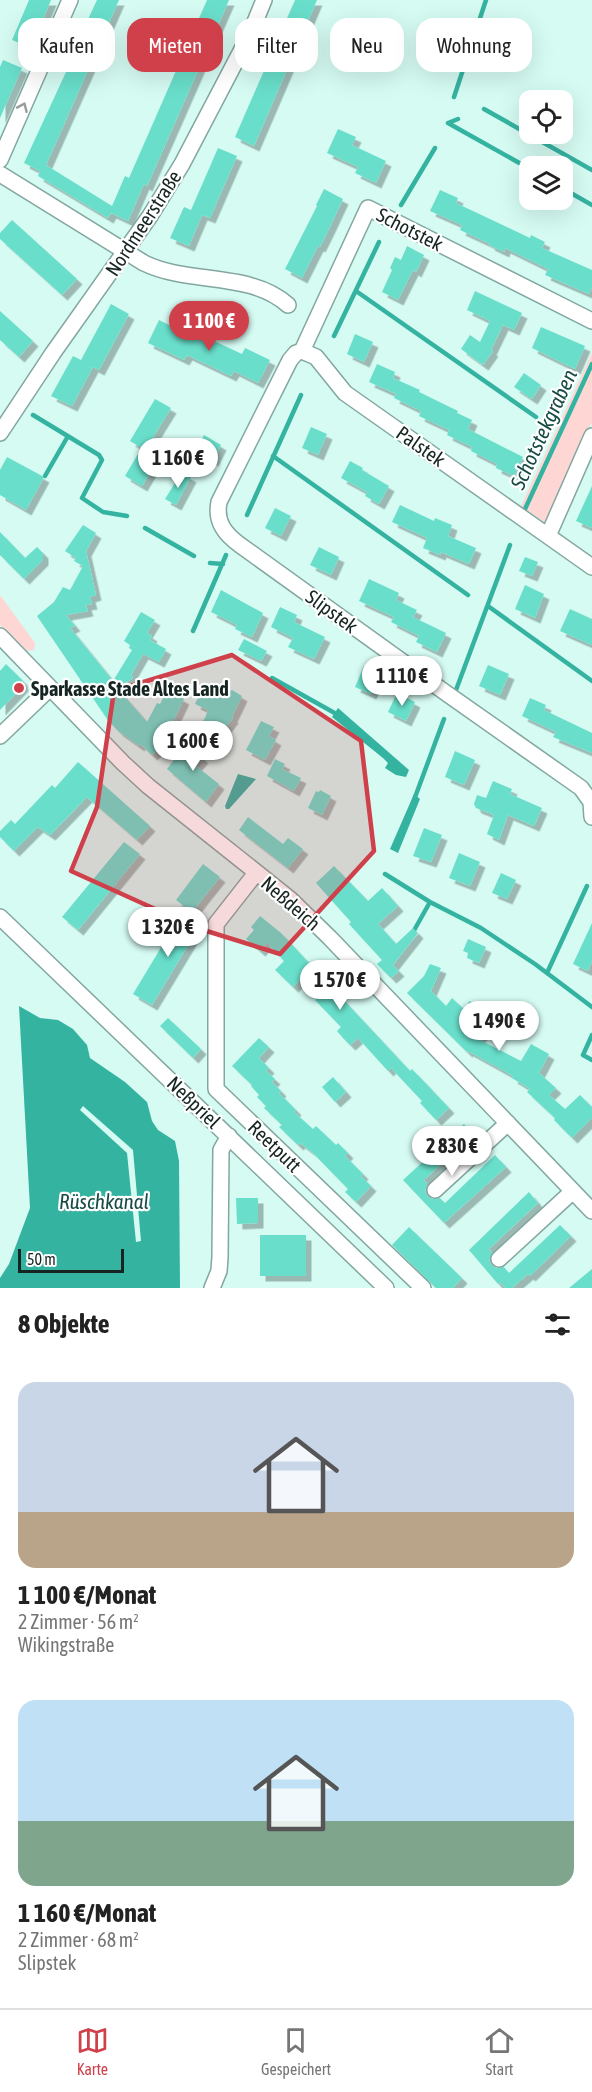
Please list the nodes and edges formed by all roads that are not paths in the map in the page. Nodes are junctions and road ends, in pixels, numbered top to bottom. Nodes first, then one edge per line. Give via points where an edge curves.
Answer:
1 (70, 0) edge
2 (264, 0) edge
3 (0, 160) edge
4 (0, 174) edge
5 (126, 251) junction
6 (288, 305) dead end
7 (592, 321) edge
8 (302, 351) junction
9 (0, 434) edge
10 (592, 436) edge
11 (548, 536) junction
12 (592, 567) edge
13 (0, 636) edge
14 (50, 687) junction
15 (0, 736) edge
16 (592, 817) edge
17 (256, 873) junction
18 (0, 917) edge
19 (508, 1123) junction
20 (229, 1136) junction
21 (435, 1190) dead end
22 (573, 1191) junction
23 (592, 1211) edge
24 (500, 1260) dead end
25 (212, 1288) edge
26 (386, 1288) edge
27 (423, 1288) edge

3 -> 1 street
2 - 5 street, Nordmeerstraße via 182,164
4 - 5 street
5 - 6 street via 159,271 249,285
5 - 9 street, Nordmeerstraße
7 - 8 street, Schotstek via 368,208
8 - 11 street, Palstek via 316,357 345,393
8 - 16 street, Slipstek via 290,360 219,502 218,516 224,531 581,788 591,802
10 - 11 street
11 - 12 street, Palstek
13 - 14 street, Neßdeich
14 - 15 street
14 - 17 street, Neßdeich via 148,786
17 - 19 street, Neßdeich via 330,938
17 - 27 street, Reetputt via 216,924 216,1089
18 - 20 street, Neßpriel
19 - 21 street
19 - 22 street, Neßdeich
20 - 25 street via 221,1150 220,1257
20 - 26 street, Neßpriel
22 - 23 street, Neßdeich
22 - 24 street

